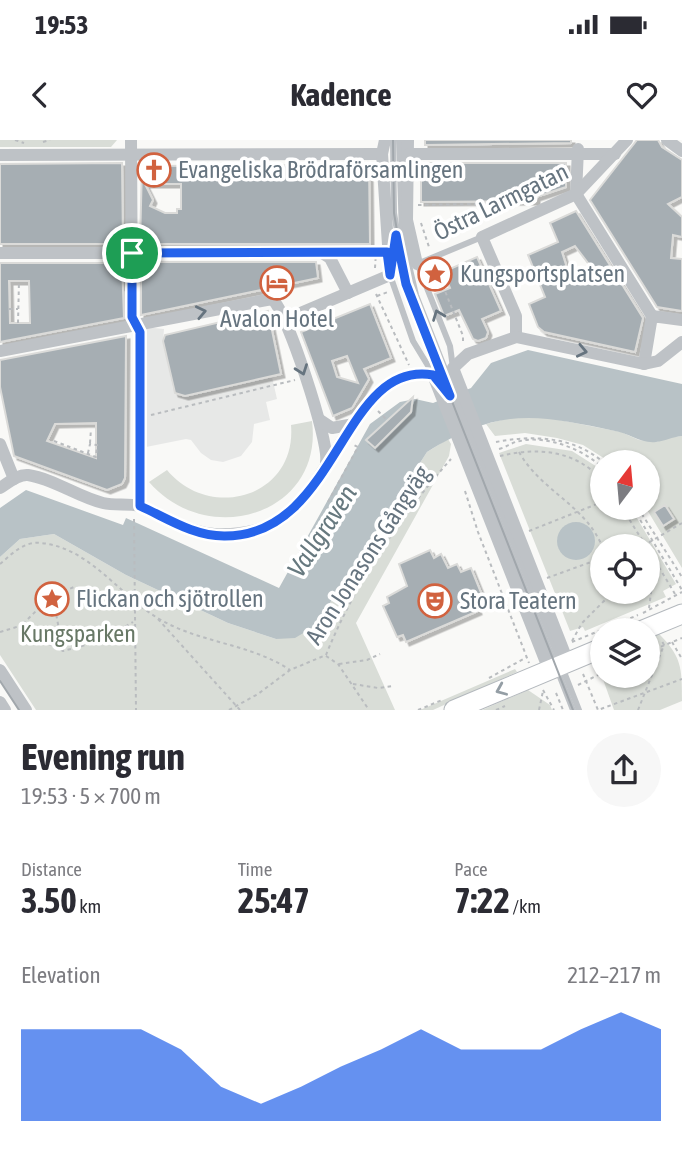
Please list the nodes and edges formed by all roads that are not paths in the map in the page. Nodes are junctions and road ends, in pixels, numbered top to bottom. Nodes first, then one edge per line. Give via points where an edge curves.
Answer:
1 (131, 140) edge
2 (385, 140) edge
3 (393, 140) edge
4 (399, 140) edge
5 (408, 140) edge
6 (627, 140) edge
7 (667, 140) edge
8 (578, 151) junction
9 (682, 151) edge
10 (382, 154) junction
11 (409, 154) junction
12 (615, 154) junction
13 (0, 155) edge
14 (132, 155) junction
15 (576, 194) junction
16 (399, 235) junction
17 (482, 237) junction
18 (0, 253) edge
19 (132, 253) junction
20 (405, 269) junction
21 (348, 293) junction
22 (652, 316) junction
23 (284, 320) junction
24 (682, 320) edge
25 (134, 326) junction
26 (516, 337) junction
27 (682, 342) edge
28 (0, 351) edge
29 (644, 364) junction
30 (453, 368) junction
31 (433, 375) junction
32 (453, 395) junction
33 (320, 420) junction
34 (354, 424) junction
35 (467, 432) junction
36 (0, 444) edge
37 (326, 464) junction
38 (14, 479) junction
39 (0, 488) edge
40 (137, 512) junction
41 (679, 612) edge
42 (659, 618) edge
43 (590, 652) edge
44 (559, 662) junction
45 (0, 670) edge
46 (0, 681) edge
47 (0, 693) edge
48 (0, 702) edge
49 (5, 710) edge
50 (11, 710) edge
51 (19, 710) edge
52 (26, 710) edge
53 (454, 710) edge
54 (573, 710) edge
55 (579, 710) edge

1 - 14 street
2 - 10 street
3 - 16 lane
4 - 16 lane
5 - 11 street
6 - 12 street, Östra Larmgatan
7 - 9 street
8 - 11 street
8 - 12 street
8 - 15 street
10 - 14 street
10 - 20 street via 387,252
11 - 20 street via 406,205 412,248
12 - 15 street, Östra Larmgatan
13 - 14 street
14 - 19 street
15 - 17 street, Östra Larmgatan
15 - 22 street
16 - 20 lane
16 - 20 lane
16 - 20 lane
17 - 20 lane, Östra Larmgatan
17 - 26 street via 516,316
18 - 19 street
19 - 21 street via 322,253 330,258
19 - 25 street
20 - 21 street
30 -> 20 lane via 450,346
20 - 31 lane via 413,341
20 - 32 lane
20 - 32 lane via 409,290
21 - 23 street
22 - 24 street
22 - 29 street
25 -> 23 street via 265,299 276,302
23 -> 33 street
25 - 28 street
25 - 40 street via 140,332
26 -> 29 street
26 - 30 street via 462,358
27 - 29 street via 658,360
30 - 32 street
31 - 32 street
31 - 34 street via 415,372 390,382
32 - 35 street
32 - 35 street
33 - 34 street via 332,428
33 - 37 street via 327,443
34 - 37 street
35 - 44 lane
35 - 44 street via 468,465
35 - 44 street via 490,456
36 - 38 street
37 - 40 street via 299,506 265,527 237,535 203,533
38 - 39 street
38 - 40 street via 29,475
41 - 42 main road
43 - 44 main road
44 -> 53 main road
44 - 54 lane
44 - 55 lane
45 - 52 street
46 - 51 lane
47 - 50 lane
48 - 49 street

